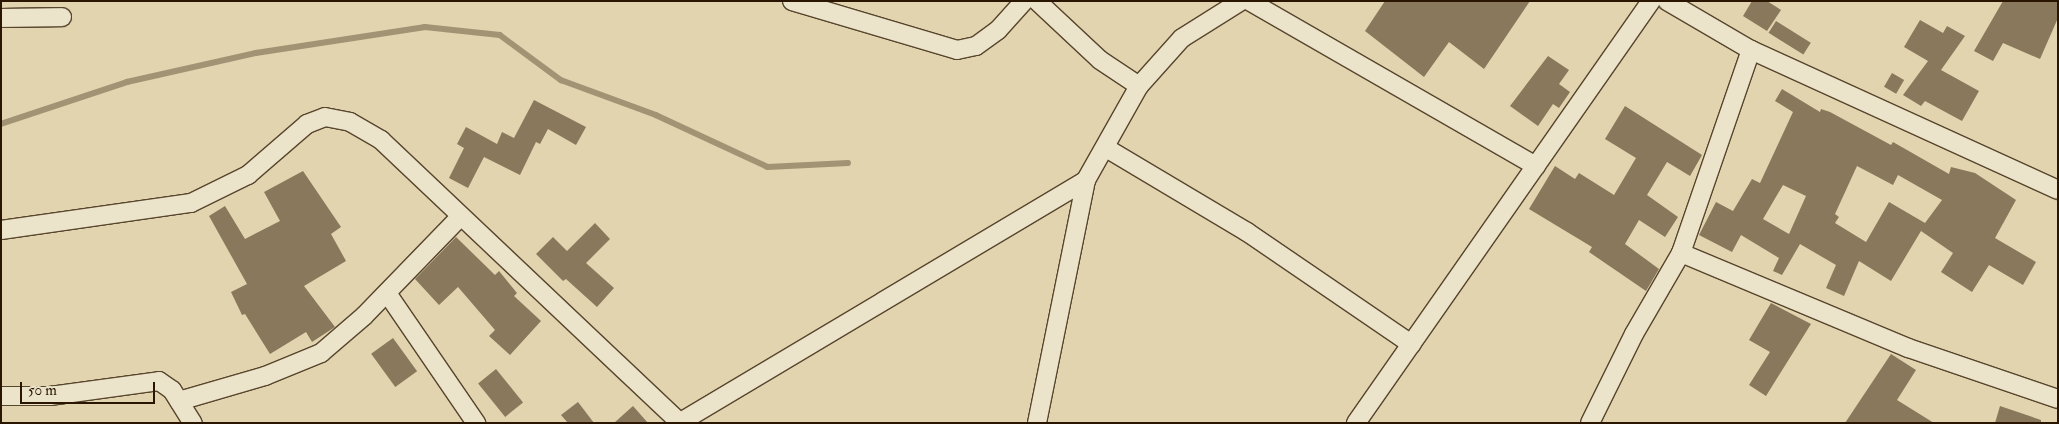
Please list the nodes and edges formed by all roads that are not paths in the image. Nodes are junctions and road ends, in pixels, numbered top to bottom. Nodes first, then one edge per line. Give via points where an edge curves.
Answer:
1 (792, 1) edge
2 (1024, 1) edge
3 (1037, 1) edge
4 (1240, 1) edge
5 (1249, 1) edge
6 (1651, 1) edge
7 (1667, 1) edge
8 (62, 17) dead end
9 (1, 18) edge
10 (1751, 50) junction
11 (1139, 86) junction
12 (1106, 148) junction
13 (1536, 166) junction
14 (1086, 180) junction
15 (2058, 190) edge
16 (461, 216) junction
17 (1, 230) edge
18 (1681, 253) junction
19 (387, 293) junction
20 (1411, 344) junction
21 (1, 396) edge
22 (2058, 399) edge
23 (179, 401) junction
24 (193, 423) edge
25 (476, 423) edge
26 (679, 423) edge
27 (1037, 423) edge
28 (1356, 423) edge
29 (1590, 423) edge

1 - 2 street via 957,50 976,46
3 - 11 street via 1100,60
4 - 11 street via 1182,38
5 - 13 street
6 - 13 street
7 - 10 street
8 - 9 street
10 - 15 street
10 - 18 street
11 - 12 street
12 - 14 street
12 - 20 street via 1247,232
13 - 20 street
14 - 26 street
14 - 27 street
16 - 17 street via 381,140 350,122 325,117 307,124 248,175 191,203
16 - 19 street
16 - 26 street
18 - 22 street via 1908,348
18 - 29 street via 1634,334
19 - 23 street via 321,353 265,376
19 - 25 street
20 - 28 street
21 - 23 street via 50,396 159,381
23 - 24 street

